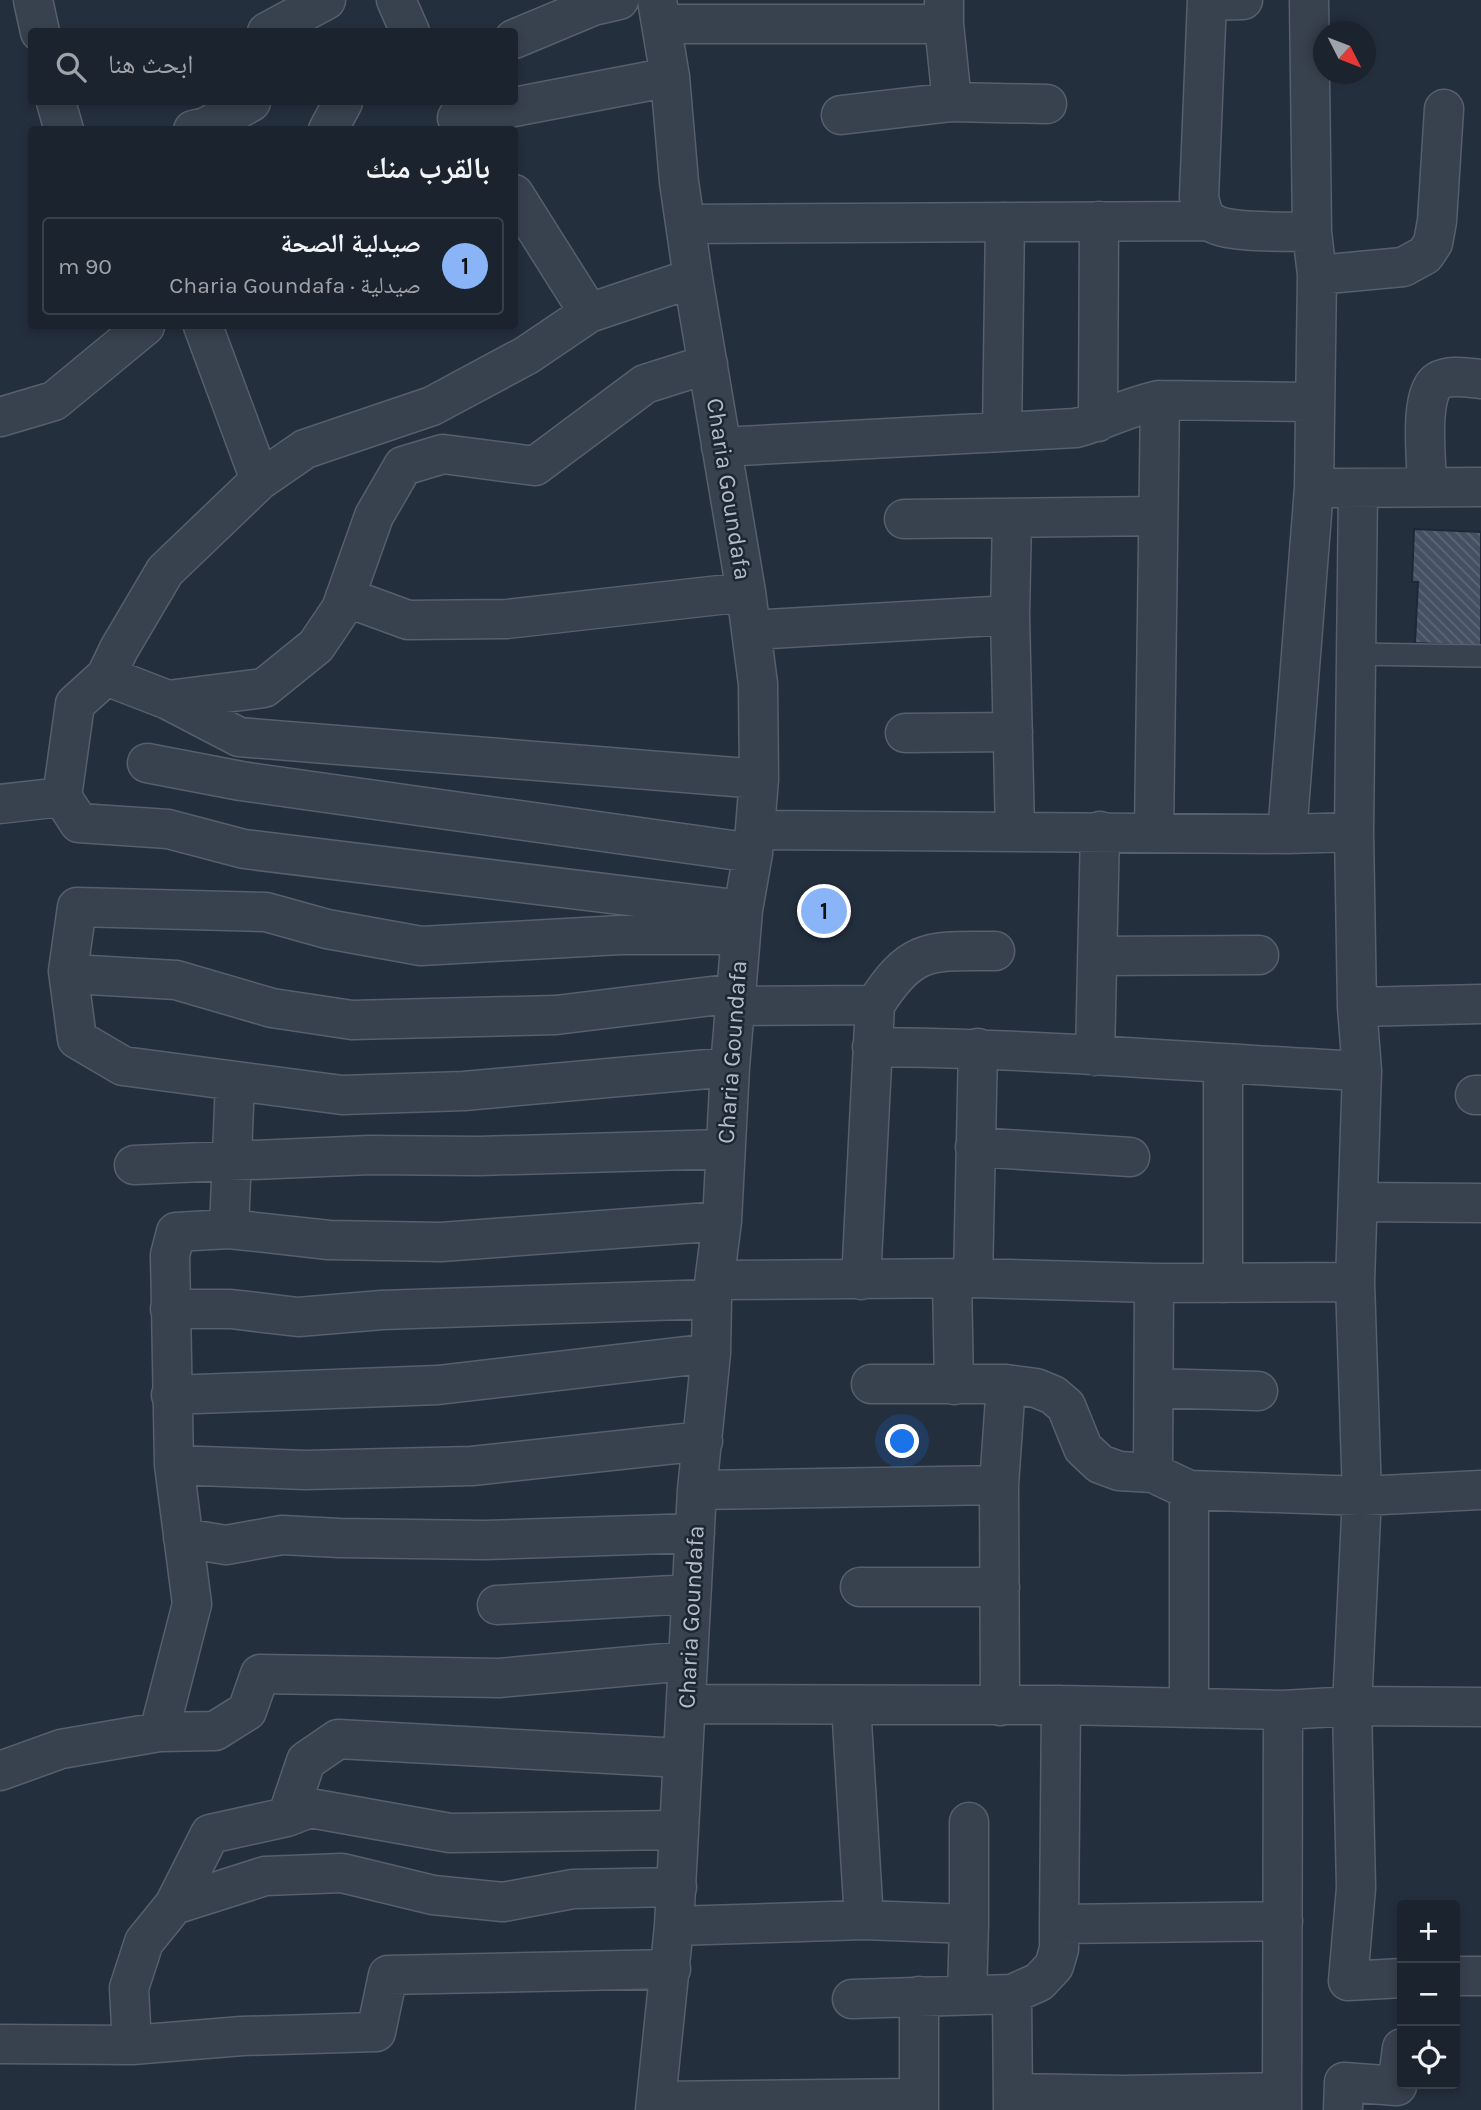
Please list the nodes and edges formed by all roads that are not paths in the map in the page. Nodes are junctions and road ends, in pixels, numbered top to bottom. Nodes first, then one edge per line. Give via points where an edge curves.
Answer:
1 (33, 0) edge
2 (326, 0) edge
3 (396, 0) edge
4 (619, 0) edge
5 (1219, 0) edge
6 (1309, 0) edge
7 (659, 12) edge
8 (944, 12) edge
9 (39, 28) edge
10 (274, 28) edge
11 (408, 28) edge
12 (518, 37) edge
13 (670, 77) junction
14 (952, 102) junction
15 (1047, 104) dead end
16 (57, 105) edge
17 (246, 105) edge
18 (341, 105) edge
19 (516, 105) edge
20 (518, 105) edge
21 (1444, 109) dead end
22 (841, 115) dead end
23 (456, 116) edge
24 (63, 126) edge
25 (208, 126) edge
26 (330, 126) edge
27 (518, 200) edge
28 (1099, 221) junction
29 (1208, 221) junction
30 (1005, 222) junction
31 (686, 224) junction
32 (1312, 232) junction
33 (1317, 275) junction
34 (692, 278) junction
35 (589, 313) junction
36 (204, 329) edge
37 (122, 333) edge
38 (708, 364) junction
39 (1481, 379) edge
40 (1160, 400) junction
41 (1314, 402) junction
42 (0, 417) edge
43 (1098, 422) junction
44 (1002, 432) junction
45 (721, 447) junction
46 (260, 480) junction
47 (1427, 486) junction
48 (1481, 487) edge
49 (1314, 488) junction
50 (1358, 489) junction
51 (1158, 516) junction
52 (1012, 518) junction
53 (904, 519) dead end
54 (746, 592) junction
55 (345, 597) junction
56 (1010, 615) junction
57 (751, 630) junction
58 (1355, 654) junction
59 (1481, 656) edge
60 (106, 676) junction
61 (168, 700) junction
62 (1013, 732) junction
63 (905, 733) dead end
64 (147, 763) dead end
65 (759, 779) junction
66 (62, 797) junction
67 (0, 804) edge
68 (1015, 831) junction
69 (1100, 831) junction
70 (1154, 832) junction
71 (1353, 832) junction
72 (1287, 834) junction
73 (754, 841) junction
74 (742, 923) junction
75 (995, 951) dead end
76 (1259, 955) dead end
77 (1097, 956) junction
78 (68, 971) junction
79 (736, 1000) junction
80 (1481, 1004) edge
81 (875, 1005) junction
82 (1357, 1007) junction
83 (872, 1047) junction
84 (978, 1048) junction
85 (1094, 1056) junction
86 (1223, 1064) junction
87 (730, 1067) junction
88 (1362, 1071) junction
89 (235, 1081) junction
90 (975, 1147) junction
91 (724, 1149) junction
92 (1130, 1157) dead end
93 (232, 1160) junction
94 (134, 1165) dead end
95 (1358, 1202) junction
96 (1481, 1203) edge
97 (722, 1220) junction
98 (229, 1229) junction
99 (963, 1279) junction
100 (861, 1280) junction
101 (1356, 1282) junction
102 (1154, 1283) junction
103 (1223, 1283) junction
104 (714, 1289) junction
105 (170, 1309) junction
106 (711, 1353) junction
107 (871, 1384) dead end
108 (1006, 1384) junction
109 (954, 1385) junction
110 (1154, 1388) junction
111 (1258, 1391) dead end
112 (171, 1395) junction
113 (703, 1441) junction
114 (174, 1465) junction
115 (1153, 1473) junction
116 (999, 1485) junction
117 (697, 1490) junction
118 (1189, 1490) junction
119 (1481, 1490) edge
120 (1362, 1496) junction
121 (695, 1534) junction
122 (183, 1538) junction
123 (860, 1587) dead end
124 (1000, 1587) junction
125 (691, 1594) junction
126 (497, 1605) dead end
127 (687, 1661) junction
128 (687, 1704) junction
129 (850, 1705) junction
130 (1061, 1705) junction
131 (1000, 1706) junction
132 (1352, 1706) junction
133 (1481, 1707) edge
134 (1189, 1709) junction
135 (1283, 1710) junction
136 (159, 1732) junction
137 (681, 1758) junction
138 (0, 1771) edge
139 (287, 1817) junction
140 (969, 1822) dead end
141 (678, 1830) junction
142 (677, 1888) junction
143 (174, 1905) junction
144 (864, 1920) junction
145 (1283, 1922) junction
146 (969, 1924) junction
147 (1059, 1924) junction
148 (674, 1926) junction
149 (671, 1969) junction
150 (1460, 1976) edge
151 (1481, 1976) edge
152 (1397, 1978) edge
153 (1012, 1994) junction
154 (967, 1995) junction
155 (919, 1996) junction
156 (852, 1999) dead end
157 (0, 2044) edge
158 (132, 2045) junction
159 (1397, 2086) edge
160 (1013, 2101) edge
161 (1282, 2101) edge
162 (1123, 2103) edge
163 (919, 2104) edge
164 (656, 2106) edge
165 (1343, 2110) edge

1 - 9 street
2 - 10 street
3 - 11 street
4 - 12 street
5 - 29 street via 1199,197
6 - 32 street
7 - 8 street
7 - 13 street, Charia Goundafa
8 - 14 street
13 - 20 street
13 - 31 street, Charia Goundafa
14 - 15 street
14 - 22 street
16 - 24 street
17 - 25 street
18 - 26 street
19 - 23 street
21 - 33 street via 1437,221 1433,243 1425,255 1404,267
27 - 35 street
28 - 29 street
28 - 30 street
28 - 43 street
29 - 32 street via 1226,228
30 - 31 street
30 - 44 street
31 - 34 street, Charia Goundafa
32 - 33 street
33 - 41 street
34 - 35 street
34 - 38 street, Charia Goundafa
35 - 46 street via 527,355 432,406 305,449
36 - 46 street
37 - 42 street via 54,401
38 - 45 street, Charia Goundafa
38 - 55 street via 645,384 535,466 443,454 403,466 374,516
39 - 47 street via 1448,378 1433,386 1426,402
40 - 41 street
40 - 43 street via 1136,404
40 - 51 street
41 - 49 street
43 - 44 street via 1076,428
44 - 45 street
45 - 54 street, Charia Goundafa
46 - 60 street via 165,571
47 - 48 street
47 - 50 street
49 - 50 street
49 - 72 street
50 - 58 street
51 - 52 street
51 - 70 street
52 - 53 street
52 - 56 street
54 - 55 street via 507,619 408,620
54 - 57 street, Charia Goundafa
55 - 61 street via 316,646 264,688
56 - 57 street
56 - 62 street
57 - 65 street, Charia Goundafa via 758,684
58 - 59 lane
58 - 71 street
60 - 61 street
60 - 66 street via 75,704
61 - 65 street via 239,737
62 - 63 street
62 - 68 street
64 - 73 street via 241,781
65 - 73 street, Charia Goundafa
66 - 67 street
66 - 74 street via 79,823 167,829 244,849
68 - 69 street
68 - 73 street
69 - 70 street
69 - 77 street
70 - 72 street
71 - 72 street
71 - 82 street
73 - 74 street, Charia Goundafa
74 - 78 street via 421,946 327,929 266,912 76,907
74 - 79 street, Charia Goundafa
75 - 81 street via 939,951 920,957 887,986
76 - 77 street
77 - 85 street
78 - 79 street via 176,980 272,1008 352,1020 556,1015
78 - 89 street via 77,1039 122,1066
79 - 81 street
79 - 87 street, Charia Goundafa
80 - 82 street
81 - 83 street
82 - 88 street
83 - 84 street
83 - 100 street
84 - 85 street
84 - 90 street
85 - 86 street
86 - 88 street
86 - 103 street
87 - 89 street via 464,1091 355,1095
87 - 91 street, Charia Goundafa
88 - 95 street
89 - 93 street
90 - 92 street
90 - 99 street
91 - 93 street
91 - 97 street, Charia Goundafa
93 - 94 street
93 - 98 street
95 - 96 street
95 - 101 street
97 - 98 street via 440,1242 328,1240
97 - 104 street, Charia Goundafa
98 - 105 street via 176,1233 170,1255
99 - 100 street
99 - 102 street
99 - 109 street
100 - 104 street
101 - 103 street
101 - 120 street
102 - 103 street
102 - 110 street
104 - 105 street via 298,1317 231,1309
104 - 106 street, Charia Goundafa
105 - 112 street
106 - 112 street via 438,1385
106 - 113 street, Charia Goundafa
107 - 109 street
108 - 109 street
108 - 115 street via 1054,1395 1066,1406 1083,1448 1100,1464 1119,1471
108 - 116 street
110 - 111 street
110 - 115 street
112 - 114 street
113 - 114 street via 471,1465 305,1470
113 - 117 street, Charia Goundafa
114 - 122 street
115 - 118 street
116 - 117 street
116 - 124 street
117 - 121 street, Charia Goundafa
118 - 120 street
118 - 134 street
119 - 120 street
120 - 132 street
121 - 122 street via 484,1540 282,1535 226,1545
121 - 125 street, Charia Goundafa
122 - 136 street via 192,1604
123 - 124 street
124 - 131 street
125 - 126 street
125 - 127 street, Charia Goundafa
127 - 128 street, Charia Goundafa
127 - 136 street via 499,1678 260,1674 247,1711 215,1731
128 - 129 street
128 - 137 street, Charia Goundafa
129 - 131 street
129 - 144 street
130 - 131 street
130 - 134 street
130 - 147 street
132 - 133 street
132 - 135 street
132 - 152 street via 1356,1888 1348,1981
134 - 135 street
135 - 145 street
136 - 138 street via 61,1749
137 - 139 street via 338,1739 306,1761
137 - 141 street, Charia Goundafa
139 - 141 street via 310,1808 450,1833
139 - 143 street via 210,1834
140 - 146 street
141 - 142 street, Charia Goundafa
142 - 143 street via 573,1889 503,1902 433,1895 342,1873 265,1876
142 - 148 street, Charia Goundafa
143 - 158 street via 144,1942 129,1988
144 - 146 street
144 - 148 street
145 - 147 street
145 - 161 street
146 - 154 street
147 - 153 street via 1054,1966 1039,1982
148 - 149 street, Charia Goundafa
149 - 158 street via 388,1975 376,2032
149 - 164 street, Charia Goundafa
150 - 151 street
153 - 154 street
153 - 160 street
154 - 155 street
155 - 156 street
155 - 163 street
157 - 158 street
159 - 165 street via 1344,2082
160 - 162 street
161 - 162 street
163 - 164 street

